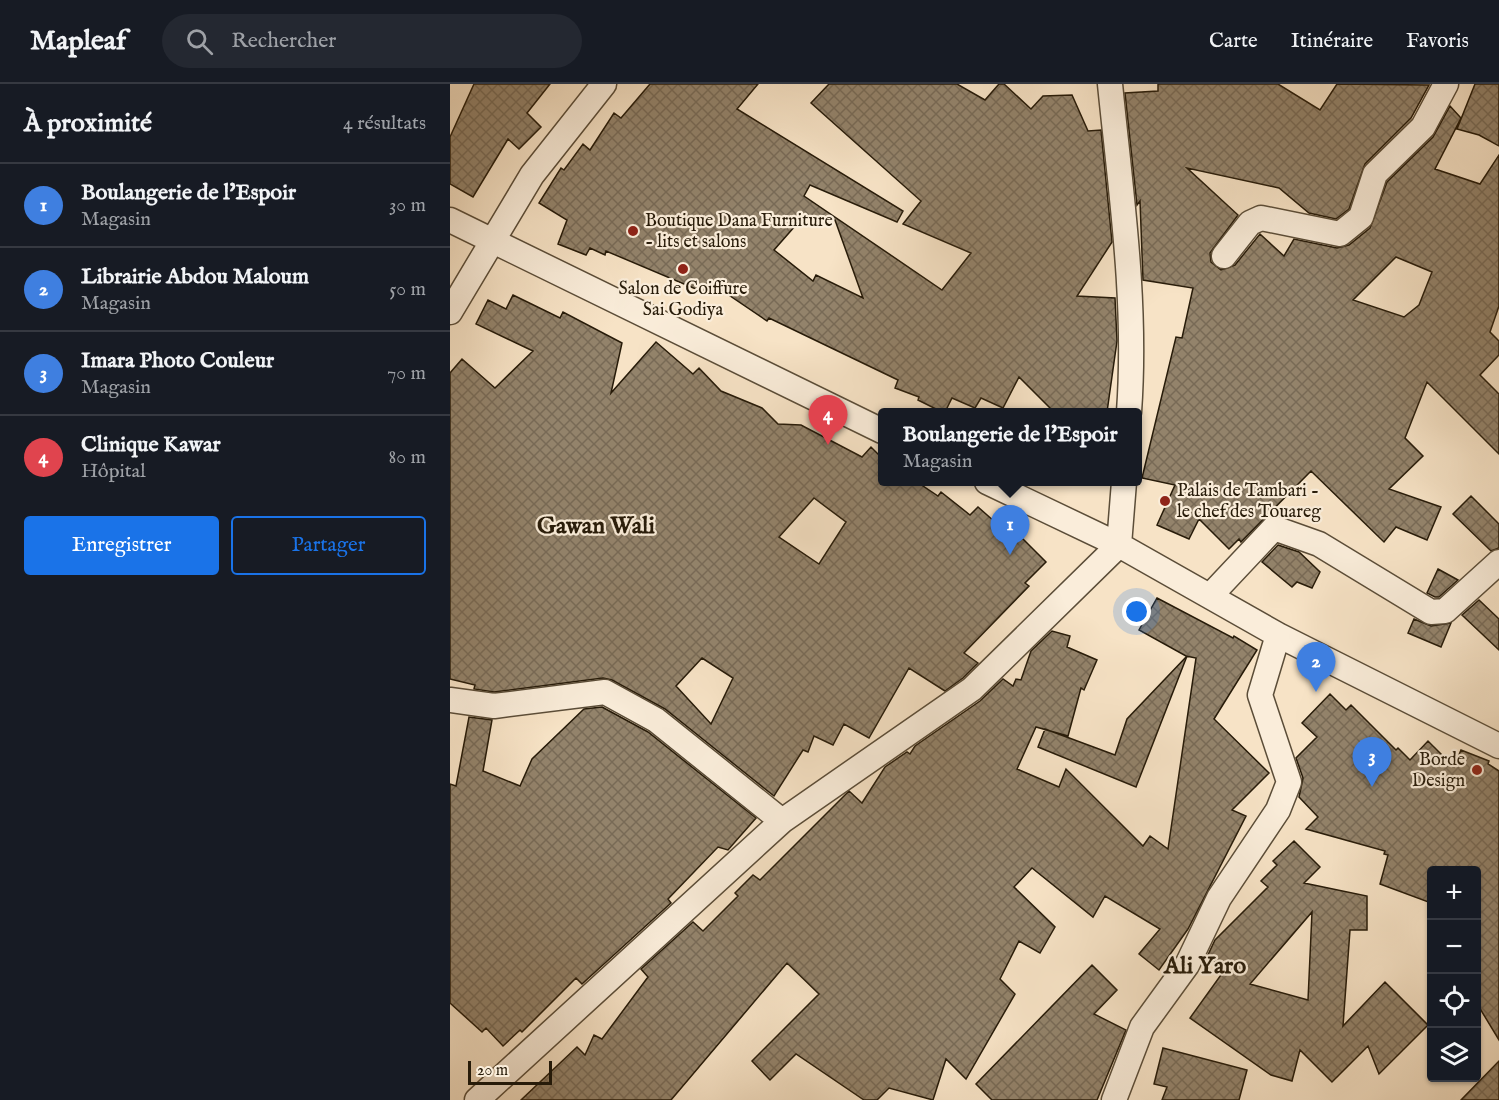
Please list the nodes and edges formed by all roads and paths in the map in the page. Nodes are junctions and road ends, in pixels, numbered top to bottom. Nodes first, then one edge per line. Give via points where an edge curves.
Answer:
1 (604, 84) edge
2 (1110, 84) edge
3 (1446, 84) edge
4 (450, 220) edge
5 (490, 241) junction
6 (1224, 256) dead end
7 (450, 312) edge
8 (1129, 408) edge
9 (878, 429) edge
10 (995, 486) edge
11 (1124, 486) edge
12 (1119, 545) junction
13 (1499, 562) edge
14 (1210, 596) junction
15 (1278, 635) junction
16 (450, 700) edge
17 (1499, 746) edge
18 (782, 821) junction
19 (477, 1100) edge
20 (1114, 1100) edge

1 - 5 street via 532,175
2 - 8 street via 1131,281
3 - 6 street via 1423,127 1375,174 1361,217 1340,234 1261,218 1250,223
4 - 5 street
5 - 7 street
5 - 9 street
10 - 12 street
11 - 12 street
12 - 14 street
12 - 18 street via 972,689
13 - 14 street via 1444,611 1431,612 1319,544 1274,528
14 - 15 street
15 - 17 street
15 - 20 street via 1260,695 1289,782 1278,810 1219,898 1187,965 1142,1027
16 - 18 street via 494,706 605,692 656,720
18 - 19 street

